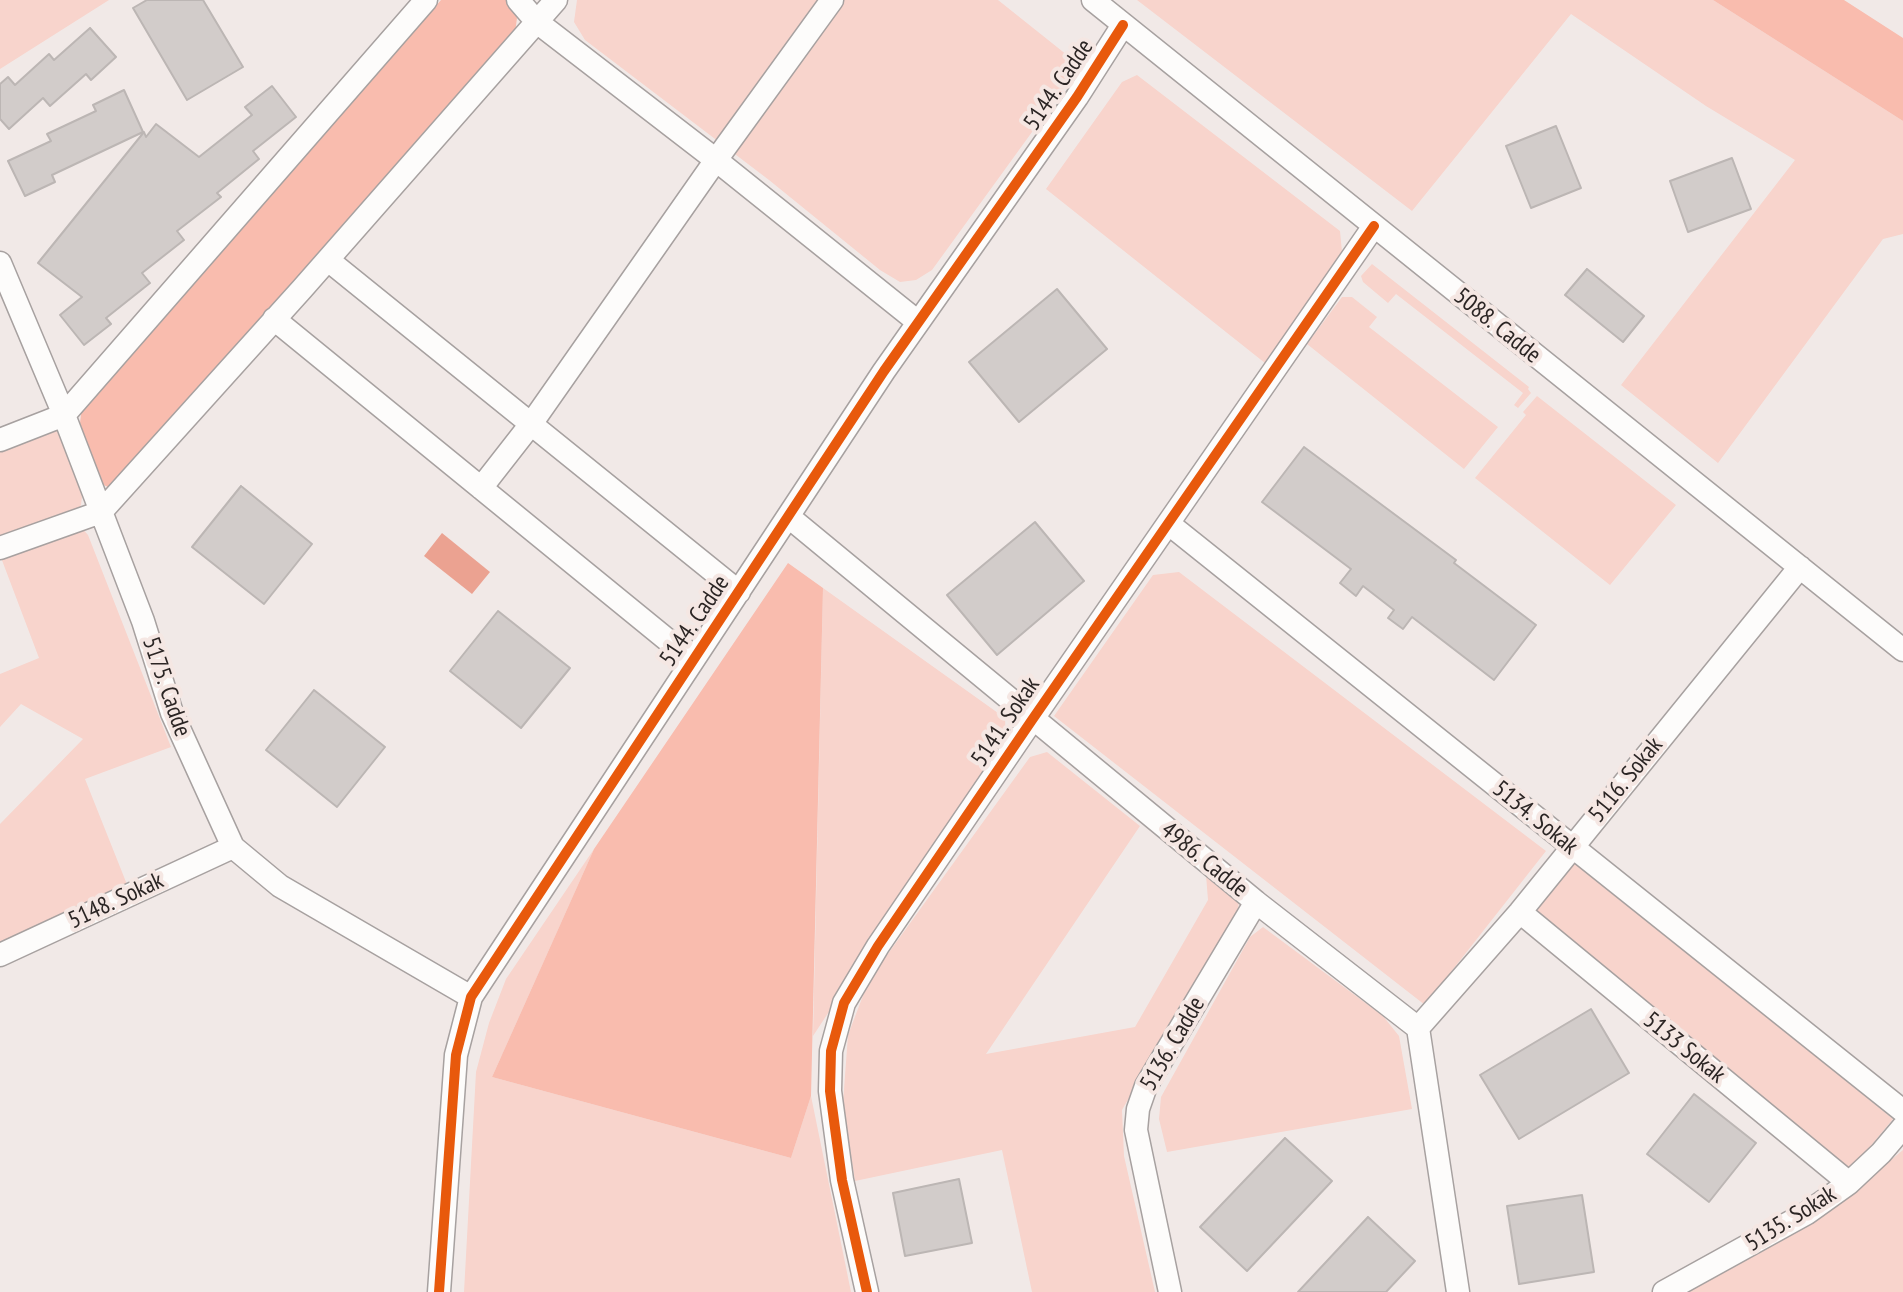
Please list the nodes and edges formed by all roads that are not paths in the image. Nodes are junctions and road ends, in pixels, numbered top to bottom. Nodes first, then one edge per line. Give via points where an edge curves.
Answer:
1 (426, 0) edge
2 (518, 0) edge
3 (556, 0) edge
4 (832, 0) edge
5 (1093, 0) edge
6 (537, 22) junction
7 (1123, 25) junction
8 (716, 160) junction
9 (1374, 226) junction
10 (328, 260) junction
11 (0, 263) edge
12 (274, 319) junction
13 (918, 322) junction
14 (64, 415) junction
15 (531, 424) junction
16 (0, 440) edge
17 (481, 488) junction
18 (101, 512) junction
19 (789, 517) junction
20 (1169, 524) junction
21 (0, 548) edge
22 (1800, 567) junction
23 (739, 592) junction
24 (1903, 650) edge
25 (692, 660) junction
26 (1032, 720) junction
27 (233, 847) junction
28 (1572, 848) junction
29 (1256, 902) junction
30 (1520, 912) junction
31 (0, 955) edge
32 (471, 997) junction
33 (1418, 1028) junction
34 (1903, 1111) edge
35 (1903, 1127) edge
36 (1849, 1183) junction
37 (439, 1292) edge
38 (867, 1292) edge
39 (1170, 1292) edge
40 (1458, 1292) edge
41 (1664, 1292) edge

1 - 14 street
2 - 6 street
3 - 6 street
4 - 8 street
5 - 7 street, 5088. Cadde
6 - 8 street
6 - 10 street
7 - 9 street, 5088. Cadde
7 - 13 street, 5144. Cadde
8 - 13 street
8 - 15 street
9 - 20 street, 5141. Sokak
9 - 22 street, 5088. Cadde
10 - 12 street
10 - 15 street
11 - 14 street, 5175. Cadde
12 - 17 street
12 - 18 street
13 - 19 street, 5144. Cadde
14 - 16 street
14 - 18 street, 5175. Cadde
15 - 17 street
15 - 23 street
17 - 25 street
18 - 21 street
18 - 27 street, 5175. Cadde via 172,713
19 - 23 street, 5144. Cadde
19 - 26 street, 4986. Cadde
20 - 26 street, 5141. Sokak
20 - 28 street, 5134. Sokak
22 - 24 street, 5088. Cadde
22 - 28 street, 5116. Sokak
23 - 25 street, 5144. Cadde
25 - 32 street, 5144. Cadde
26 - 29 street, 4986. Cadde
26 - 38 street, 5141. Sokak via 844,1003 831,1051 830,1091 842,1180
27 - 31 street, 5148. Sokak
27 - 32 street, 5175. Cadde via 280,886
28 - 30 street, 5116. Sokak
28 - 34 street, 5134. Sokak
29 - 33 street, 4986. Cadde
29 - 39 street, 5136. Cadde via 1146,1086 1138,1109 1136,1130
30 - 33 street, 5116. Sokak
30 - 36 street, 5133 Sokak
32 - 37 street, 5144. Cadde via 456,1055
33 - 40 street
35 - 36 street, 5135. Sokak
36 - 41 street, 5135. Sokak via 1807,1213

